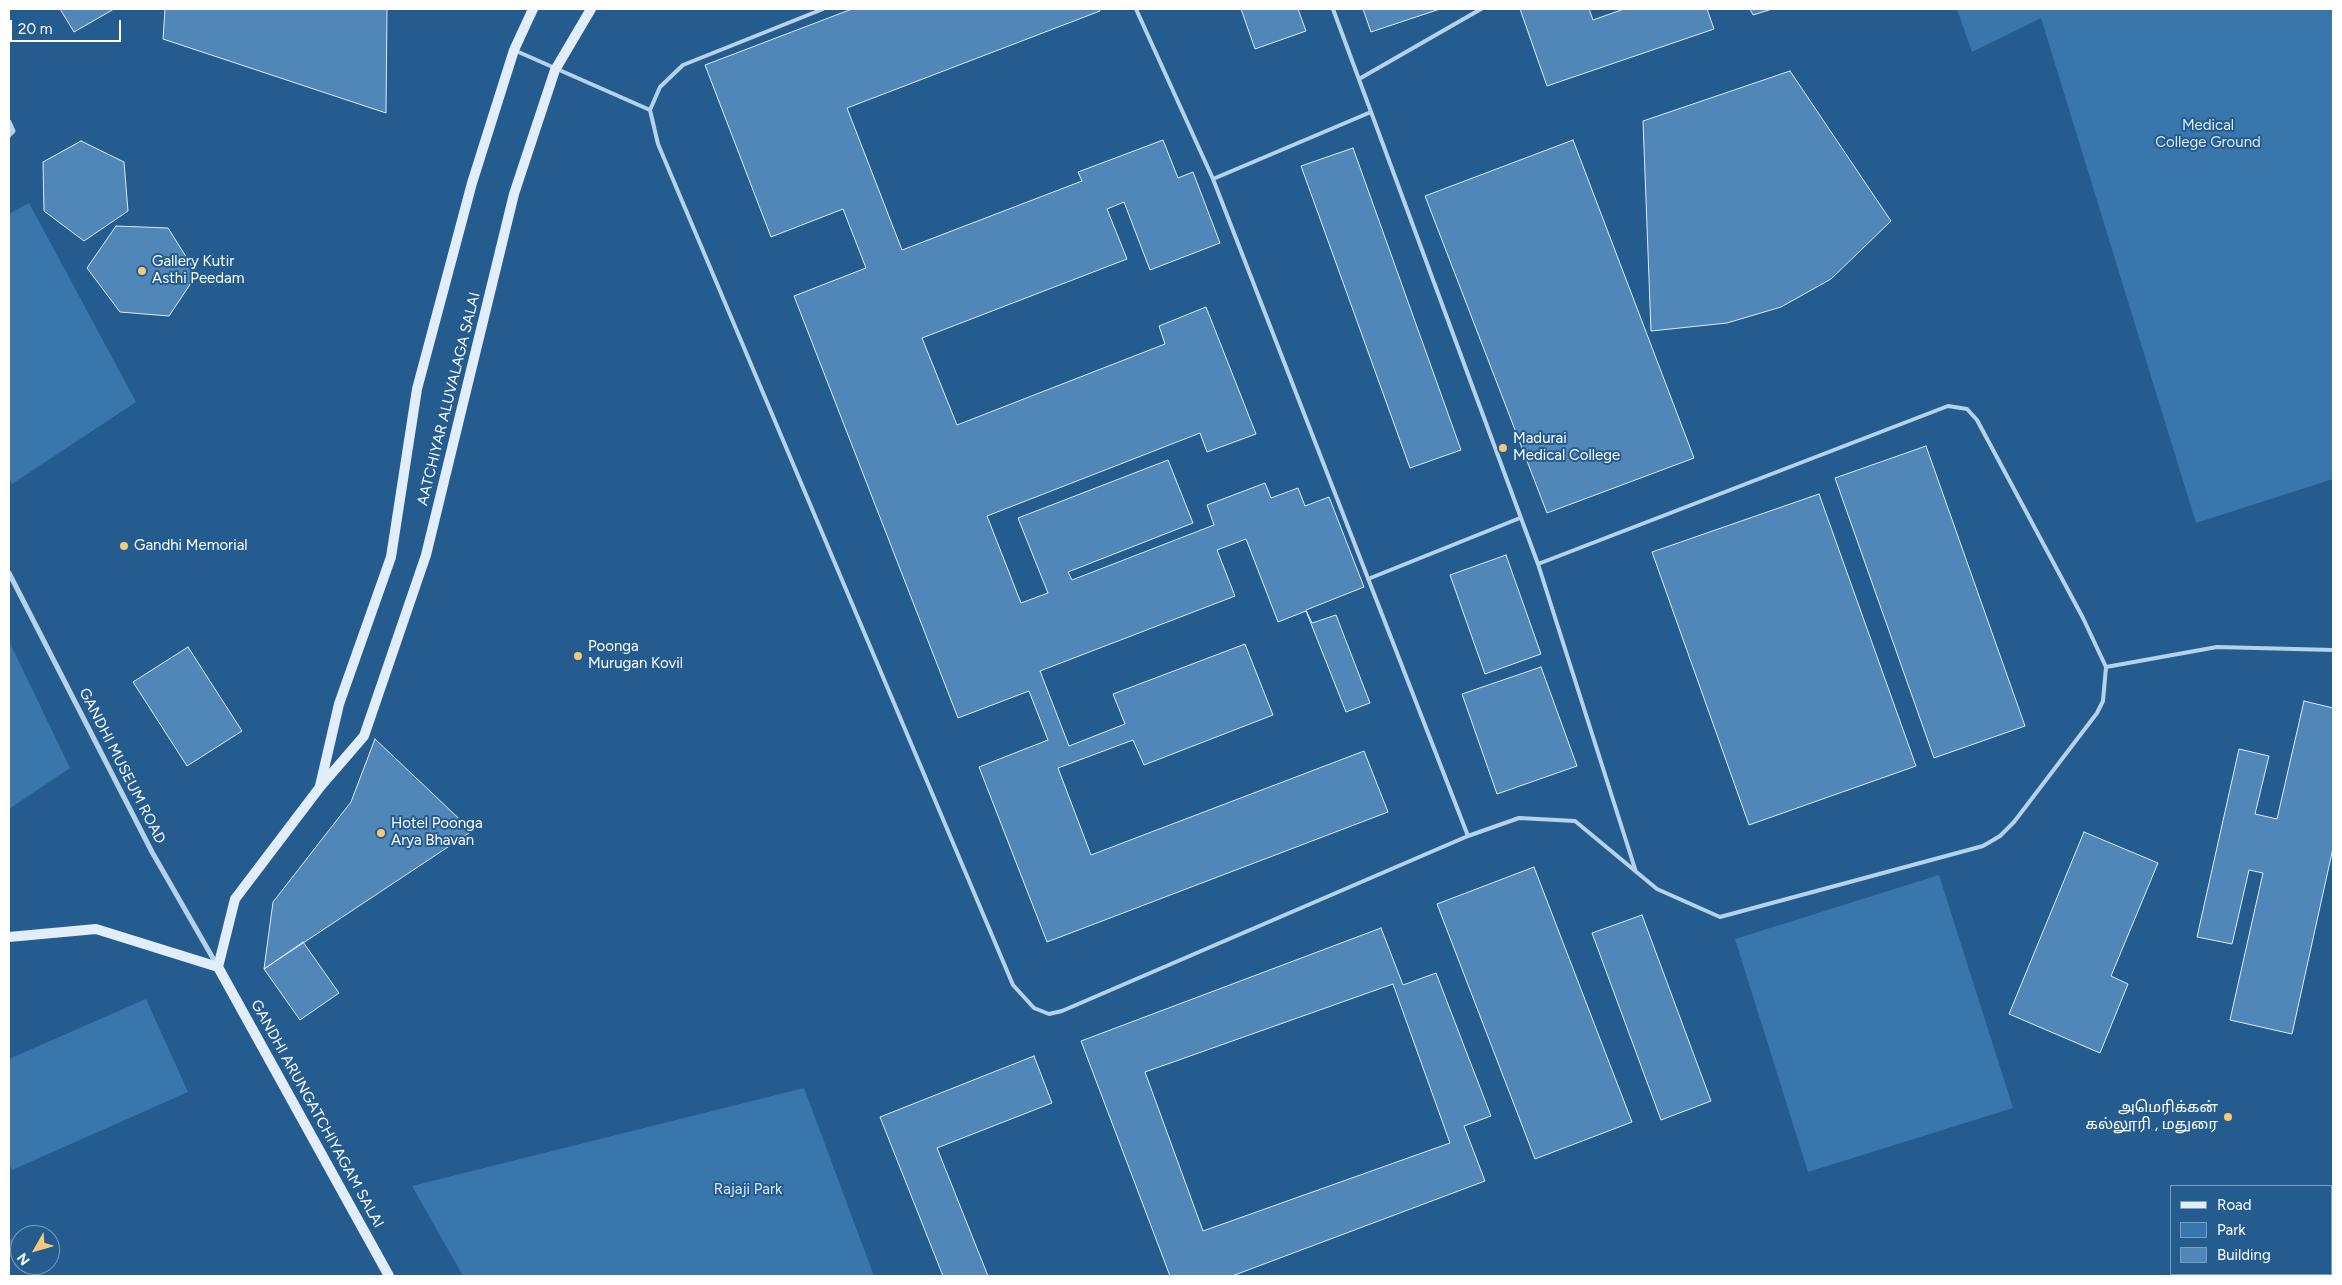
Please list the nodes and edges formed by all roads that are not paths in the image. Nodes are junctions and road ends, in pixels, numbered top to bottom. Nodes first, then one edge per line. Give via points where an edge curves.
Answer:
1 (533, 9) edge
2 (591, 9) edge
3 (823, 9) edge
4 (1136, 9) edge
5 (1333, 9) edge
6 (1482, 9) edge
7 (514, 50) junction
8 (555, 70) junction
9 (1359, 79) junction
10 (650, 110) junction
11 (1371, 112) junction
12 (9, 122) edge
13 (9, 135) edge
14 (1213, 179) junction
15 (1520, 518) junction
16 (1538, 564) junction
17 (9, 573) edge
18 (1368, 579) junction
19 (2333, 650) edge
20 (2106, 667) junction
21 (320, 787) junction
22 (1468, 836) junction
23 (1636, 872) junction
24 (9, 937) edge
25 (218, 967) junction
26 (389, 1276) edge

1 - 7 street, AATCHIYAR ALUVALAGA SALAI
2 - 8 street, AATCHIYAR ALUVALAGA SALAI
3 - 10 lane via 683,65 660,87
4 - 14 lane
5 - 9 lane
6 - 9 lane
7 - 8 lane
7 - 21 street, AATCHIYAR ALUVALAGA SALAI via 472,183 418,389 391,557 339,704
8 - 10 lane
8 - 21 street, AATCHIYAR ALUVALAGA SALAI via 514,194 426,555 364,736
9 - 11 lane
10 - 22 lane via 658,144 1013,985 1034,1008 1049,1014 1062,1011
11 - 14 lane
11 - 15 lane
12 - 13 street via 13,131
14 - 18 lane
15 - 16 lane
15 - 18 lane
16 - 20 lane via 1948,406 1967,409 1977,420
16 - 23 lane
17 - 25 street, GANDHI MUSEUM ROAD via 152,852
18 - 22 lane
19 - 20 lane via 2217,648
20 - 23 lane via 2103,701 2097,713 2014,822 1983,846 1720,917 1657,889
21 - 25 street, AATCHIYAR ALUVALAGA SALAI via 235,899
22 - 23 lane via 1519,818 1575,822
24 - 25 street via 96,929
25 - 26 street, GANDHI ARUNGATCHIYAGAM SALAI

